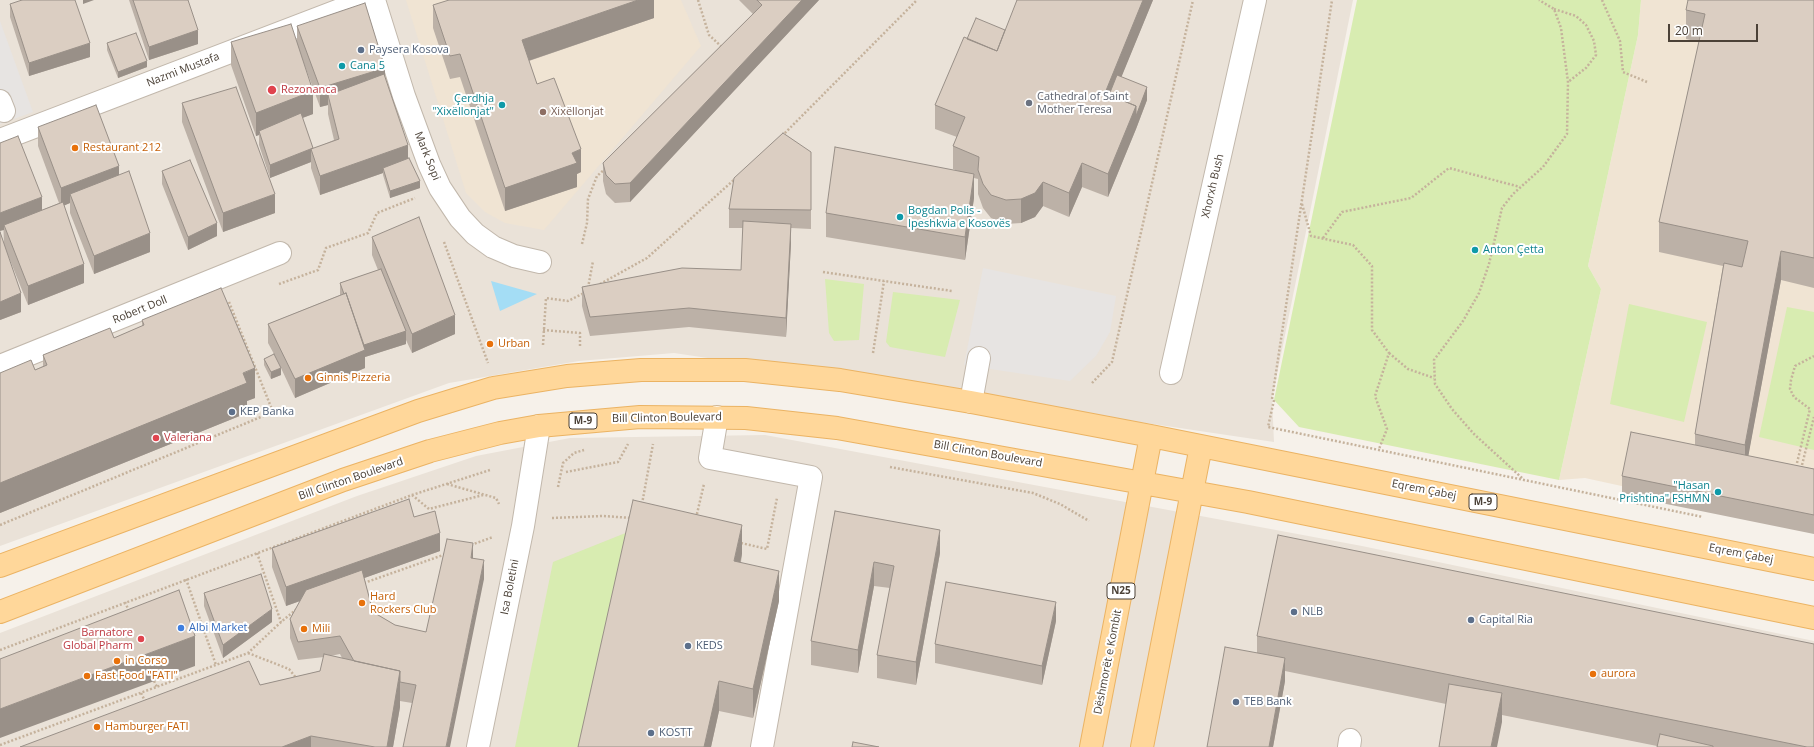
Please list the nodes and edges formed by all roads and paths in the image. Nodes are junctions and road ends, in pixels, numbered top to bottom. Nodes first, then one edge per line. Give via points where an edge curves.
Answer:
1 (366, 0) edge
2 (374, 0) edge
3 (698, 0) edge
4 (917, 0) edge
5 (1193, 0) edge
6 (1255, 0) edge
7 (1332, 0) edge
8 (1539, 0) edge
9 (1602, 0) edge
10 (1554, 9) junction
11 (719, 54) edge
12 (1568, 82) junction
13 (1647, 82) dead end
14 (780, 137) edge
15 (0, 140) edge
16 (608, 167) edge
17 (740, 174) edge
18 (1520, 187) junction
19 (440, 188) junction
20 (1301, 203) junction
21 (1323, 238) junction
22 (444, 241) dead end
23 (582, 244) dead end
24 (280, 254) dead end
25 (593, 261) dead end
26 (540, 262) dead end
27 (823, 272) dead end
28 (884, 281) junction
29 (273, 287) dead end
30 (952, 291) dead end
31 (587, 292) junction
32 (236, 300) dead end
33 (543, 330) junction
34 (543, 345) dead end
35 (580, 346) dead end
36 (873, 353) dead end
37 (1389, 353) junction
38 (1814, 356) edge
39 (979, 358) dead end
40 (488, 363) dead end
41 (0, 366) edge
42 (1171, 373) dead end
43 (1434, 378) junction
44 (1092, 383) dead end
45 (971, 402) junction
46 (717, 417) junction
47 (1814, 417) edge
48 (539, 426) junction
49 (1151, 436) junction
50 (629, 443) dead end
51 (653, 444) dead end
52 (1201, 446) junction
53 (1379, 449) junction
54 (710, 458) junction
55 (1797, 463) dead end
56 (1802, 465) edge
57 (490, 470) dead end
58 (566, 472) dead end
59 (783, 472) junction
60 (1523, 479) junction
61 (1142, 482) junction
62 (447, 484) junction
63 (1192, 492) junction
64 (412, 495) junction
65 (484, 495) junction
66 (1060, 504) dead end
67 (501, 510) dead end
68 (640, 512) edge
69 (552, 518) dead end
70 (639, 519) edge
71 (1710, 519) dead end
72 (1089, 521) dead end
73 (0, 525) edge
74 (694, 525) edge
75 (496, 536) dead end
76 (737, 542) edge
77 (466, 546) edge
78 (452, 552) edge
79 (257, 553) junction
80 (0, 566) edge
81 (1814, 569) edge
82 (186, 579) junction
83 (362, 584) edge
84 (125, 602) junction
85 (302, 605) edge
86 (0, 612) edge
87 (130, 615) edge
88 (1814, 618) edge
89 (281, 622) junction
90 (0, 650) edge
91 (248, 653) junction
92 (216, 665) junction
93 (154, 681) edge
94 (299, 682) edge
95 (156, 687) junction
96 (142, 693) junction
97 (147, 705) edge
98 (0, 745) edge
99 (478, 747) edge
100 (762, 747) edge
101 (1091, 747) edge
102 (1142, 747) edge

1 - 15 street, Nazmi Mustafa
2 - 19 street, Mark Sopi via 404,96
3 - 11 path via 709,35 724,49
4 - 14 path
5 - 44 path via 1112,362
6 - 42 street, Xhorxh Bush
7 - 20 path
8 - 10 path
9 - 13 path via 1620,41 1623,72
10 - 12 path via 1561,28
10 - 12 path via 1576,16 1586,25 1594,41 1596,54 1586,68
12 - 18 path via 1566,134 1543,167
16 - 23 path via 597,176 588,199 587,223
17 - 31 path via 647,258
18 - 21 path via 1449,168 1411,198 1342,212
18 - 43 path via 1502,208 1489,264 1479,293 1463,321 1434,360
19 - 26 street, Mark Sopi via 460,218 475,234 493,247 514,256
19 - 29 path via 377,213 368,233 326,248 318,270
20 - 21 path via 1311,236
20 - 53 path via 1268,427
21 - 37 path via 1353,244 1372,266 1372,330
22 - 40 path
24 - 41 street, Robert Doll
25 - 31 path
27 - 28 path
28 - 30 path
28 - 36 path
31 - 33 path via 568,301 546,298
32 - 73 path via 228,303 272,412
33 - 34 path
33 - 35 path via 580,333
37 - 43 path via 1408,369
37 - 53 path via 1375,396 1387,429
38 - 55 path via 1795,366 1791,380 1790,389 1794,397 1810,409
39 - 45 street
43 - 60 path via 1435,384 1474,434
45 - 49 main road, M-9
45 - 80 main road, M-9 via 840,380 745,370 641,370 528,382 493,388 418,411
46 - 48 main road, Bill Clinton Boulevard / M-9 via 640,417
46 - 54 street
46 - 61 main road, Bill Clinton Boulevard / M-9 via 837,428
47 - 56 path
48 - 86 main road, Bill Clinton Boulevard / M-9 via 500,432 430,451 343,480
48 - 99 street, Isa Boletini via 523,526
49 - 52 main road, Eqrem Çabej / M-9
49 - 61 main road, Dëshmorët e Kombit / N25
50 - 58 path via 618,462
51 - 68 path
52 - 63 main road
52 - 81 main road, Eqrem Çabej / M-9
53 - 60 path
54 - 59 street
54 - 74 path
57 - 62 path
59 - 76 path via 767,549
59 - 100 street via 811,477
60 - 71 path
61 - 63 main road, Bill Clinton Boulevard / M-9
61 - 101 main road, Dëshmorët e Kombit / N25
62 - 64 path
62 - 65 path
63 - 88 main road, M-9
63 - 102 main road
64 - 65 path via 429,509
64 - 79 path
65 - 67 path via 496,498
66 - 72 path
69 - 70 path via 603,516
75 - 77 path
78 - 83 path
79 - 82 path
79 - 89 path
82 - 84 path
82 - 92 path
84 - 87 path
84 - 90 path
85 - 89 path
89 - 91 path
91 - 92 path
91 - 94 path via 289,669
92 - 95 path
93 - 95 path
95 - 96 path
96 - 97 path
96 - 98 path

